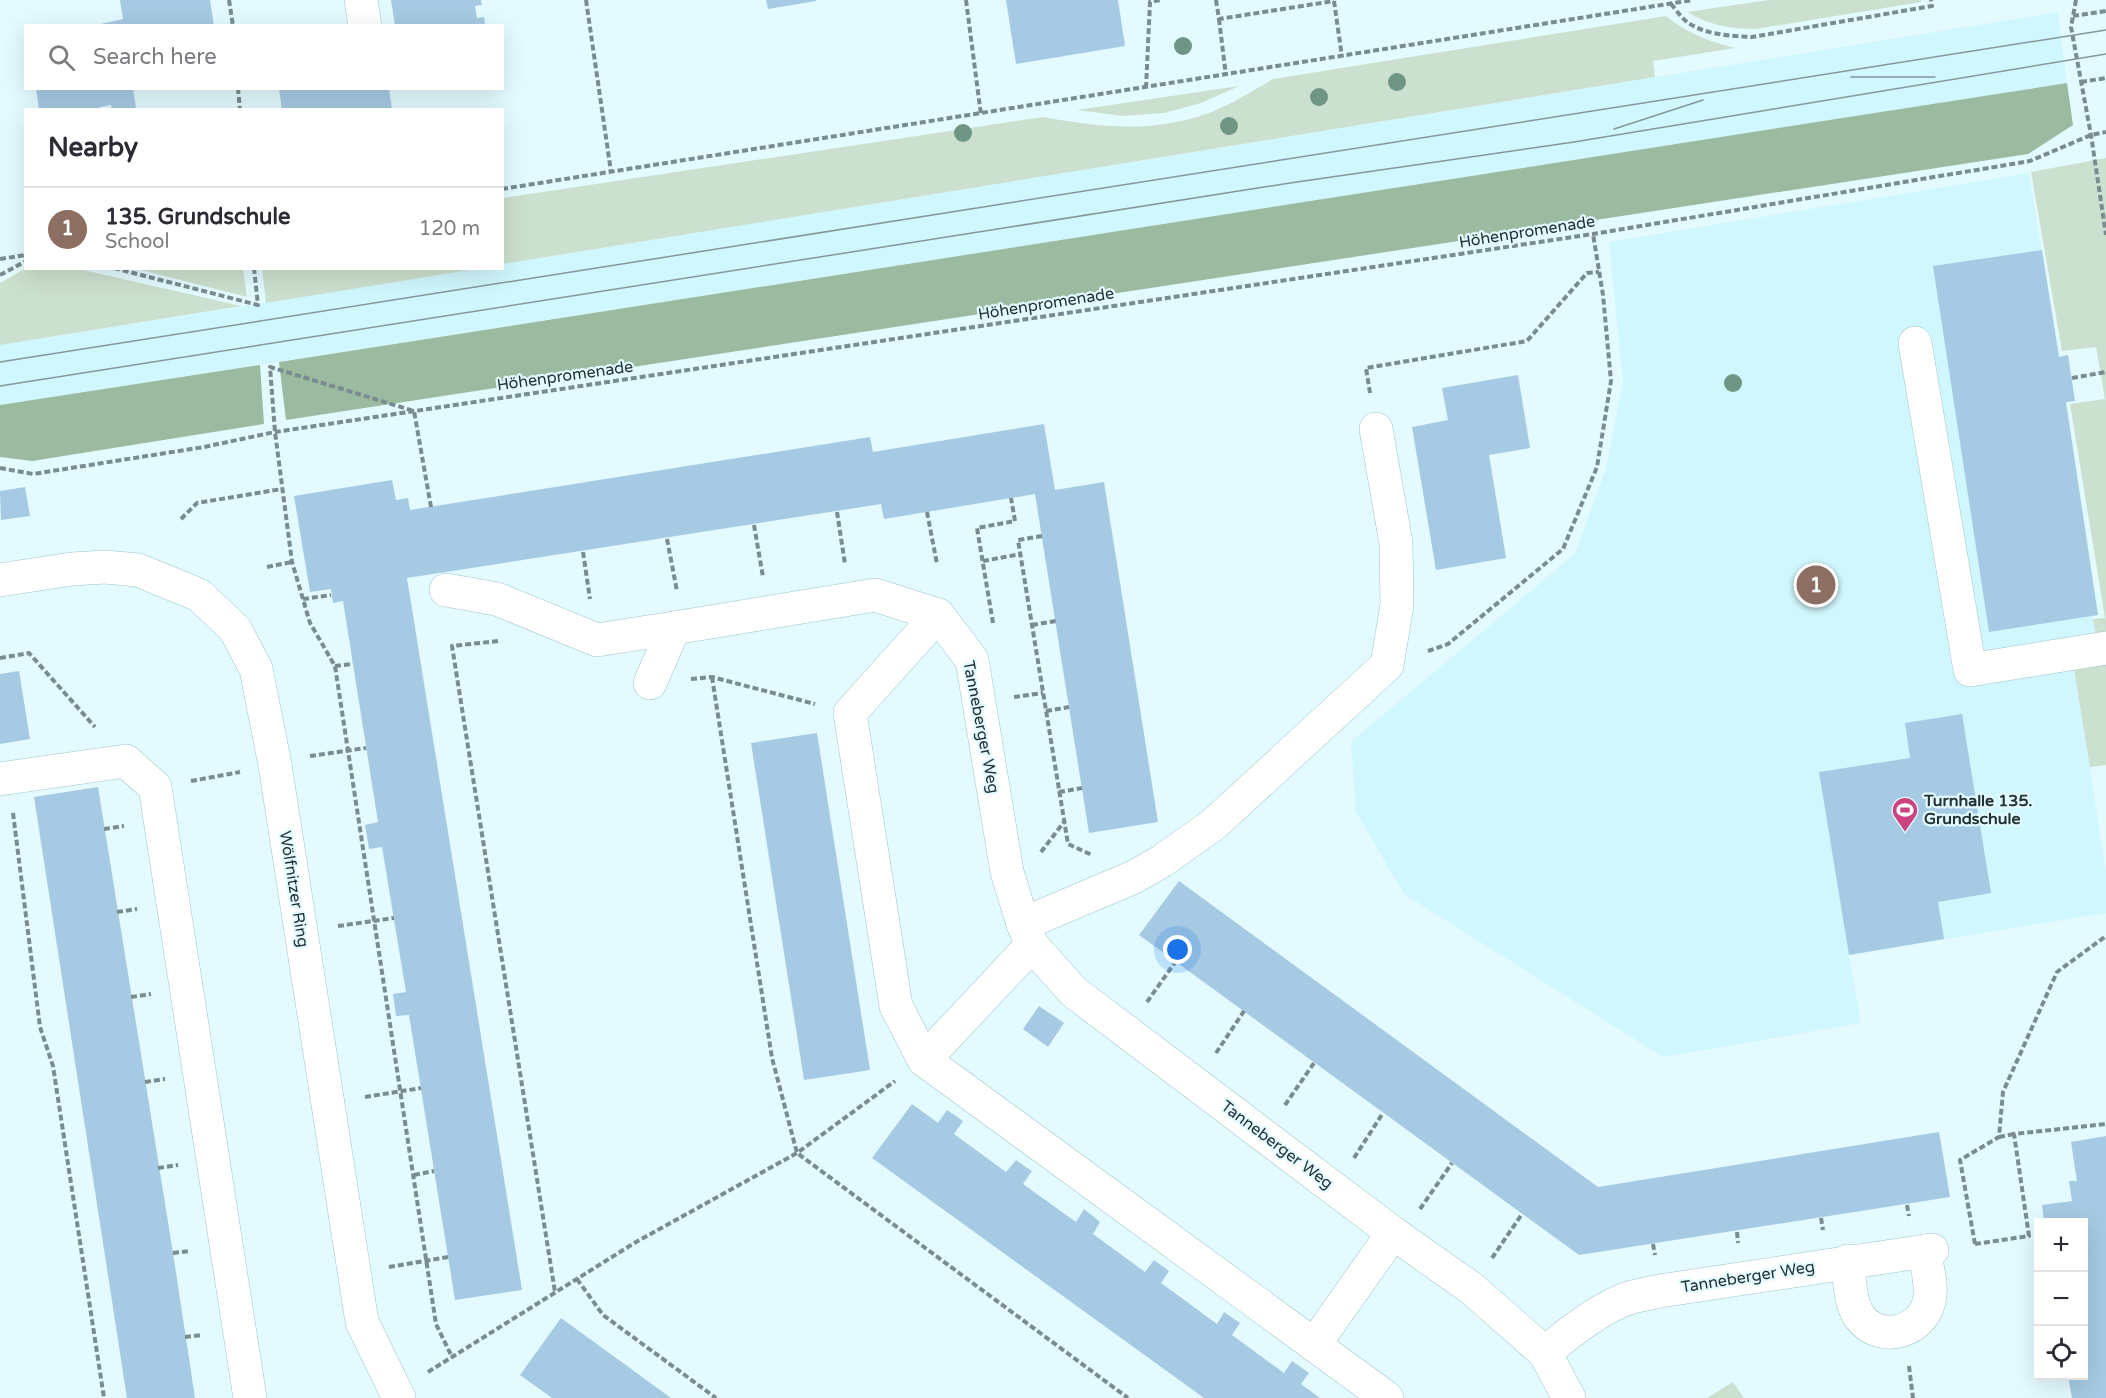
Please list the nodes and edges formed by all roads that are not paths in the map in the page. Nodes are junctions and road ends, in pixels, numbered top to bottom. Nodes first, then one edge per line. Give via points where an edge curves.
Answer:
1 (361, 0) edge
2 (365, 24) edge
3 (1915, 343) dead end
4 (1376, 429) road end
5 (0, 580) edge
6 (446, 590) dead end
7 (938, 615) junction
8 (679, 627) junction
9 (2106, 648) edge
10 (650, 683) road end
11 (4, 778) edge
12 (1027, 934) junction
13 (924, 1060) junction
14 (1405, 1224) junction
15 (1848, 1262) junction
16 (1314, 1346) junction
17 (1545, 1353) junction
18 (250, 1398) edge
19 (398, 1398) edge
20 (1387, 1398) edge
21 (1569, 1398) edge

1 - 2 street
3 - 9 street via 1970,670
4 - 12 street via 1396,543 1397,605 1388,665 1214,824 1162,861
5 - 19 street, Wölfnitzer Ring via 72,569 138,570 199,596 235,628 256,669 275,765 362,1322
6 - 8 street via 496,599 597,640
7 - 8 street via 863,597
7 - 12 street, Tanneberger Weg via 972,660 1007,872
7 - 13 street via 850,713 896,1006
8 - 10 street
11 - 18 street via 126,762 155,787
12 - 13 street
12 - 14 street, Tanneberger Weg via 1074,992
13 - 16 street
14 - 16 street
14 - 17 street, Tanneberger Weg
15 - 15 street, Tanneberger Weg via 1928,1250 1930,1300 1925,1313 1916,1324 1892,1333 1869,1326 1854,1306
15 - 17 street, Tanneberger Weg via 1630,1298 1589,1320
16 - 20 street
17 - 21 street, Tanneberger Weg

